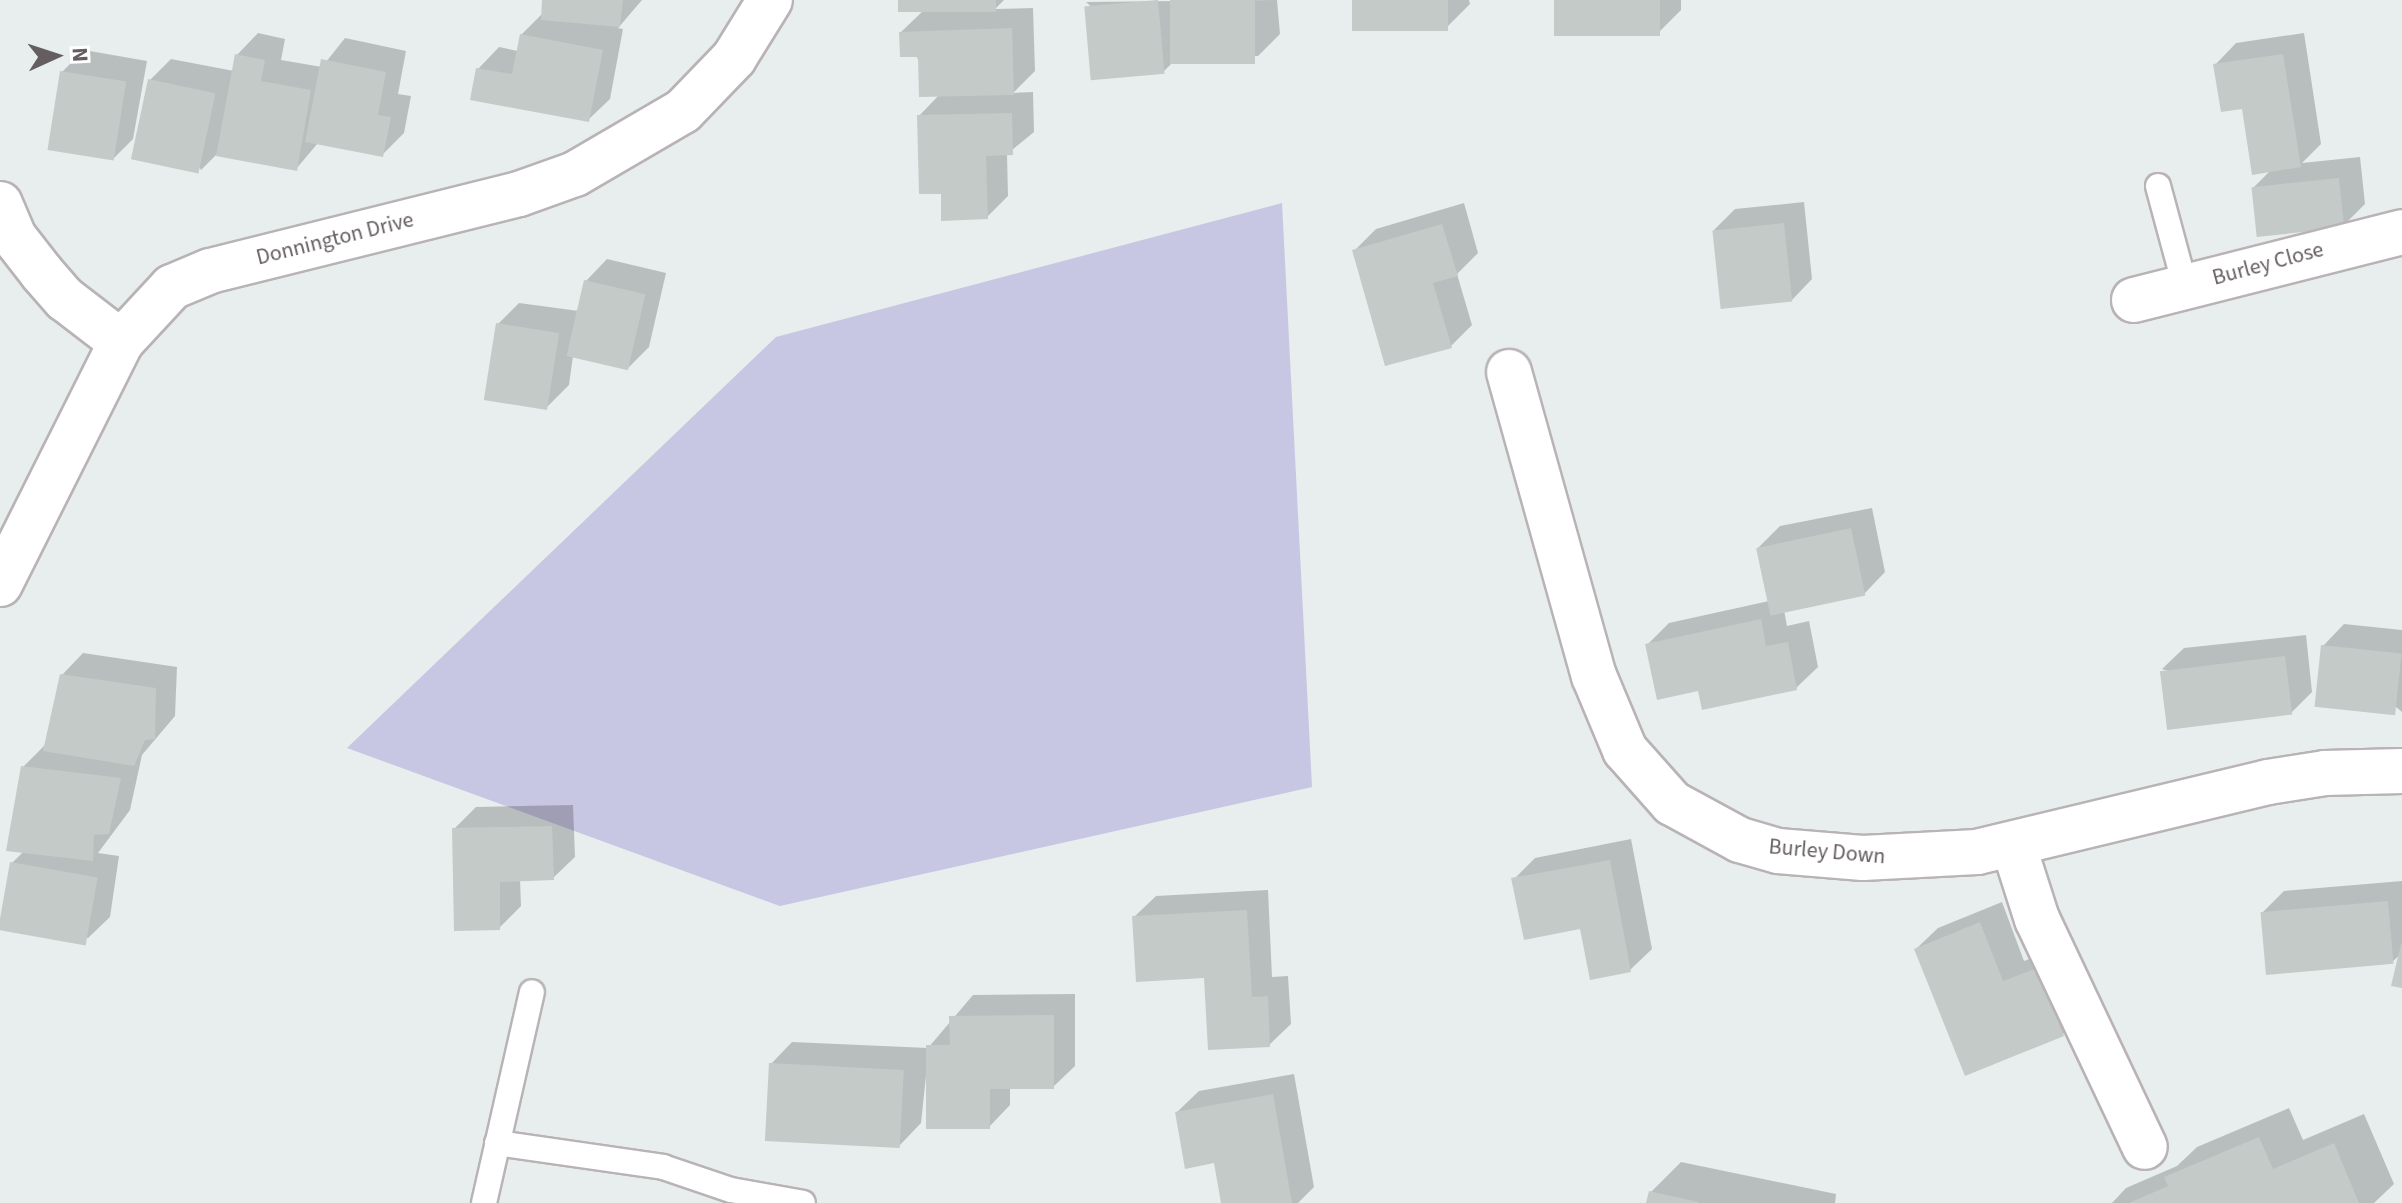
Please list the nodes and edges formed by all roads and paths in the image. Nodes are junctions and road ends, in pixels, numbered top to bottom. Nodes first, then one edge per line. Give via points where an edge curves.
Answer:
1 (770, 0) edge
2 (2158, 186) dead end
3 (0, 204) edge
4 (2402, 232) edge
5 (2185, 286) junction
6 (2134, 300) dead end
7 (121, 342) junction
8 (1509, 372) dead end
9 (0, 584) edge
10 (2402, 771) edge
11 (2013, 844) junction
12 (532, 992) dead end
13 (497, 1143) junction
14 (2145, 1147) dead end
15 (484, 1203) edge
16 (803, 1203) edge

1 - 7 street, Donnington Drive via 758,26 709,87 683,111 609,156 519,194 210,271 172,287
2 - 5 lane
3 - 7 street via 14,237 50,281
4 - 5 street, Burley Close
5 - 6 street, Burley Close
7 - 9 street, Donnington Drive
8 - 11 street, Burley Down via 1607,714 1625,750 1672,803 1740,840 1778,851 1899,858
10 - 11 street, Burley Down via 2339,772 2268,782
11 - 14 street via 2037,919
12 - 13 lane
13 - 15 lane
13 - 16 lane via 663,1167 731,1190

